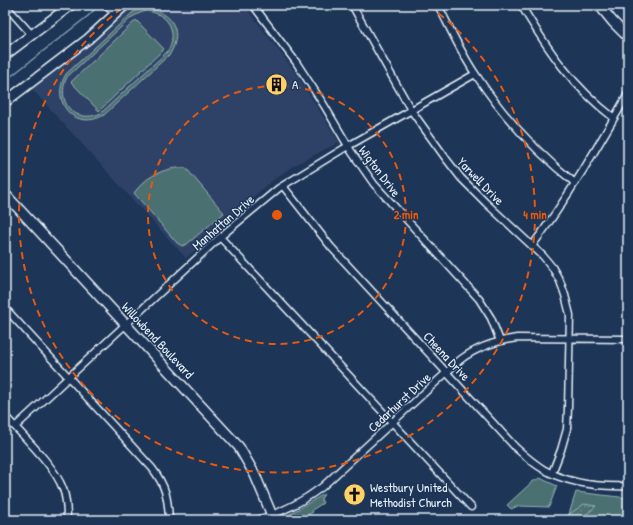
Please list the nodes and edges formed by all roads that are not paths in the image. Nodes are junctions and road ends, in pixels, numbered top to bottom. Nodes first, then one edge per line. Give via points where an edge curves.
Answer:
1 (5, 5) edge
2 (71, 5) edge
3 (125, 5) edge
4 (254, 5) edge
5 (352, 5) edge
6 (438, 5) edge
7 (521, 5) edge
8 (599, 5) edge
9 (110, 9) edge
10 (32, 35) junction
11 (628, 38) edge
12 (5, 55) edge
13 (475, 74) junction
14 (628, 94) edge
15 (5, 102) edge
16 (411, 110) junction
17 (614, 118) junction
18 (348, 147) junction
19 (575, 183) junction
20 (283, 186) junction
21 (5, 194) edge
22 (220, 237) junction
23 (532, 246) junction
24 (5, 308) edge
25 (127, 325) junction
26 (570, 338) junction
27 (628, 339) edge
28 (500, 341) junction
29 (447, 372) junction
30 (69, 378) junction
31 (5, 416) edge
32 (393, 423) junction
33 (15, 427) junction
34 (552, 473) junction
35 (628, 486) edge
36 (471, 507) dead end
37 (272, 519) edge
38 (67, 520) edge
39 (169, 520) edge
40 (257, 520) edge

1 - 10 street
2 - 10 main road
3 - 9 main road
4 - 18 street, Wigton Drive via 296,62
5 - 16 street, Yarwell Drive
6 - 13 street
7 - 17 street via 559,63 585,93
8 - 11 main road
9 - 15 main road via 88,39
10 - 12 main road
13 - 16 street, Manhattan Drive
13 - 19 street via 526,139
14 - 17 street
16 - 18 street, Manhattan Drive
16 - 23 street, Yarwell Drive via 461,178
17 - 19 street
18 - 20 street, Manhattan Drive
18 - 28 street, Wigton Drive via 370,180 482,303
19 - 23 street
20 - 22 street, Manhattan Drive
20 - 29 street, Cheena Drive via 330,247
21 - 25 main road, Willowbend Boulevard
22 - 25 street, Manhattan Drive
22 - 32 street
23 - 26 street, Yarwell Drive via 560,281 570,315
24 - 30 street
25 - 30 street, Manhattan Drive
25 - 37 main road, Willowbend Boulevard via 239,447 262,488
26 - 27 street
26 - 28 street, Cedarhurst Drive via 533,337
26 - 34 street, Yarwell Drive via 567,429
28 - 29 street, Cedarhurst Drive via 469,353
29 - 32 street, Cedarhurst Drive
29 - 34 street, Cheena Drive via 516,448 532,462
30 - 33 street, Manhattan Drive
30 - 39 street via 160,478 167,495
31 - 33 street
32 - 36 street
32 - 37 street, Cedarhurst Drive via 322,487
33 - 38 street via 54,471 66,500
34 - 35 street, Cheena Drive via 577,482
37 - 40 street, Cedarhurst Drive

